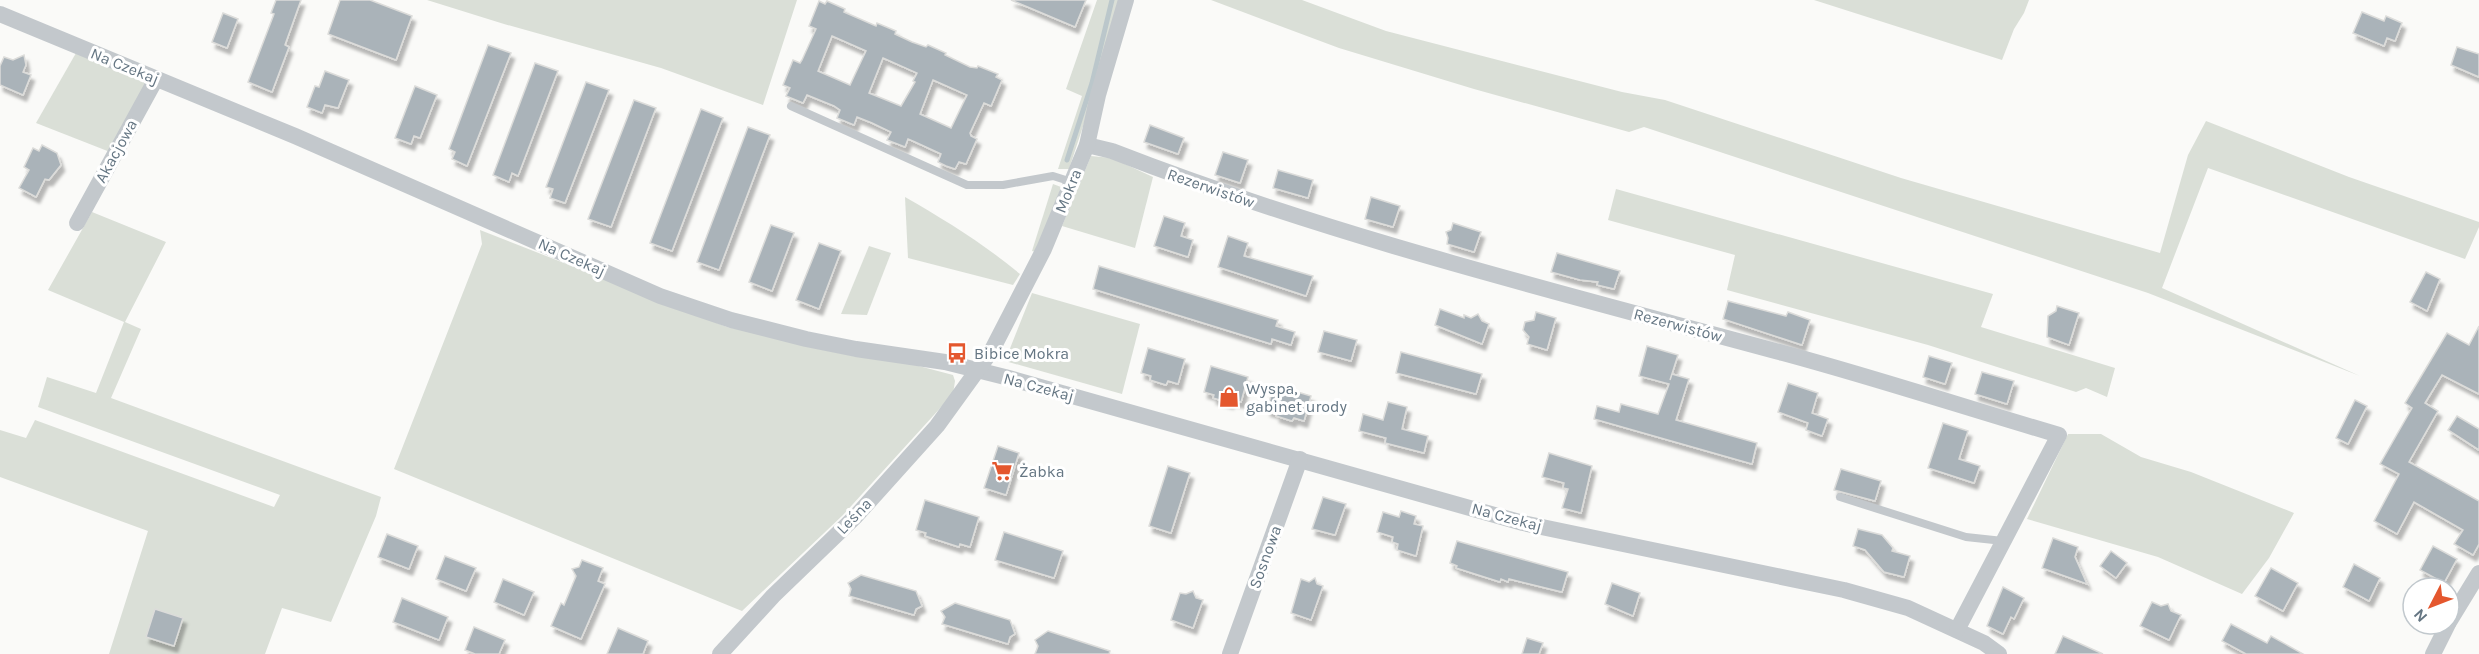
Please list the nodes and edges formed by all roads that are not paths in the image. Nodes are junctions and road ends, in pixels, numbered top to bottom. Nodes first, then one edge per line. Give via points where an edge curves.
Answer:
1 (1126, 0) edge
2 (0, 14) edge
3 (156, 79) junction
4 (791, 106) dead end
5 (1087, 145) junction
6 (1072, 182) junction
7 (77, 223) dead end
8 (979, 371) junction
9 (1300, 459) junction
10 (1840, 497) dead end
11 (2003, 541) junction
12 (2479, 573) edge
13 (2461, 602) edge
14 (1957, 630) junction
15 (2442, 636) edge
16 (720, 654) edge
17 (1230, 654) edge
18 (1999, 654) edge
19 (2433, 654) edge

1 - 5 street, Mokra
2 - 3 street, Na Czekaj
3 - 7 street, Akacjowa
3 - 8 street, Na Czekaj via 660,296 806,339
4 - 6 lane via 967,185 1003,185 1053,176
5 - 6 street, Mokra
5 - 11 street, Rezerwistów via 1258,203 1529,285 1786,354 2059,435
6 - 8 street, Mokra via 1044,249
8 - 9 street, Na Czekaj
8 - 16 street, Leśna via 937,426 856,516
9 - 14 street, Na Czekaj via 1523,523 1844,590 1908,608
9 - 17 street, Sosnowa
10 - 11 lane via 1966,537
11 - 14 street, Rezerwistów
12 - 13 street
14 - 18 street, Na Czekaj
15 - 19 street

